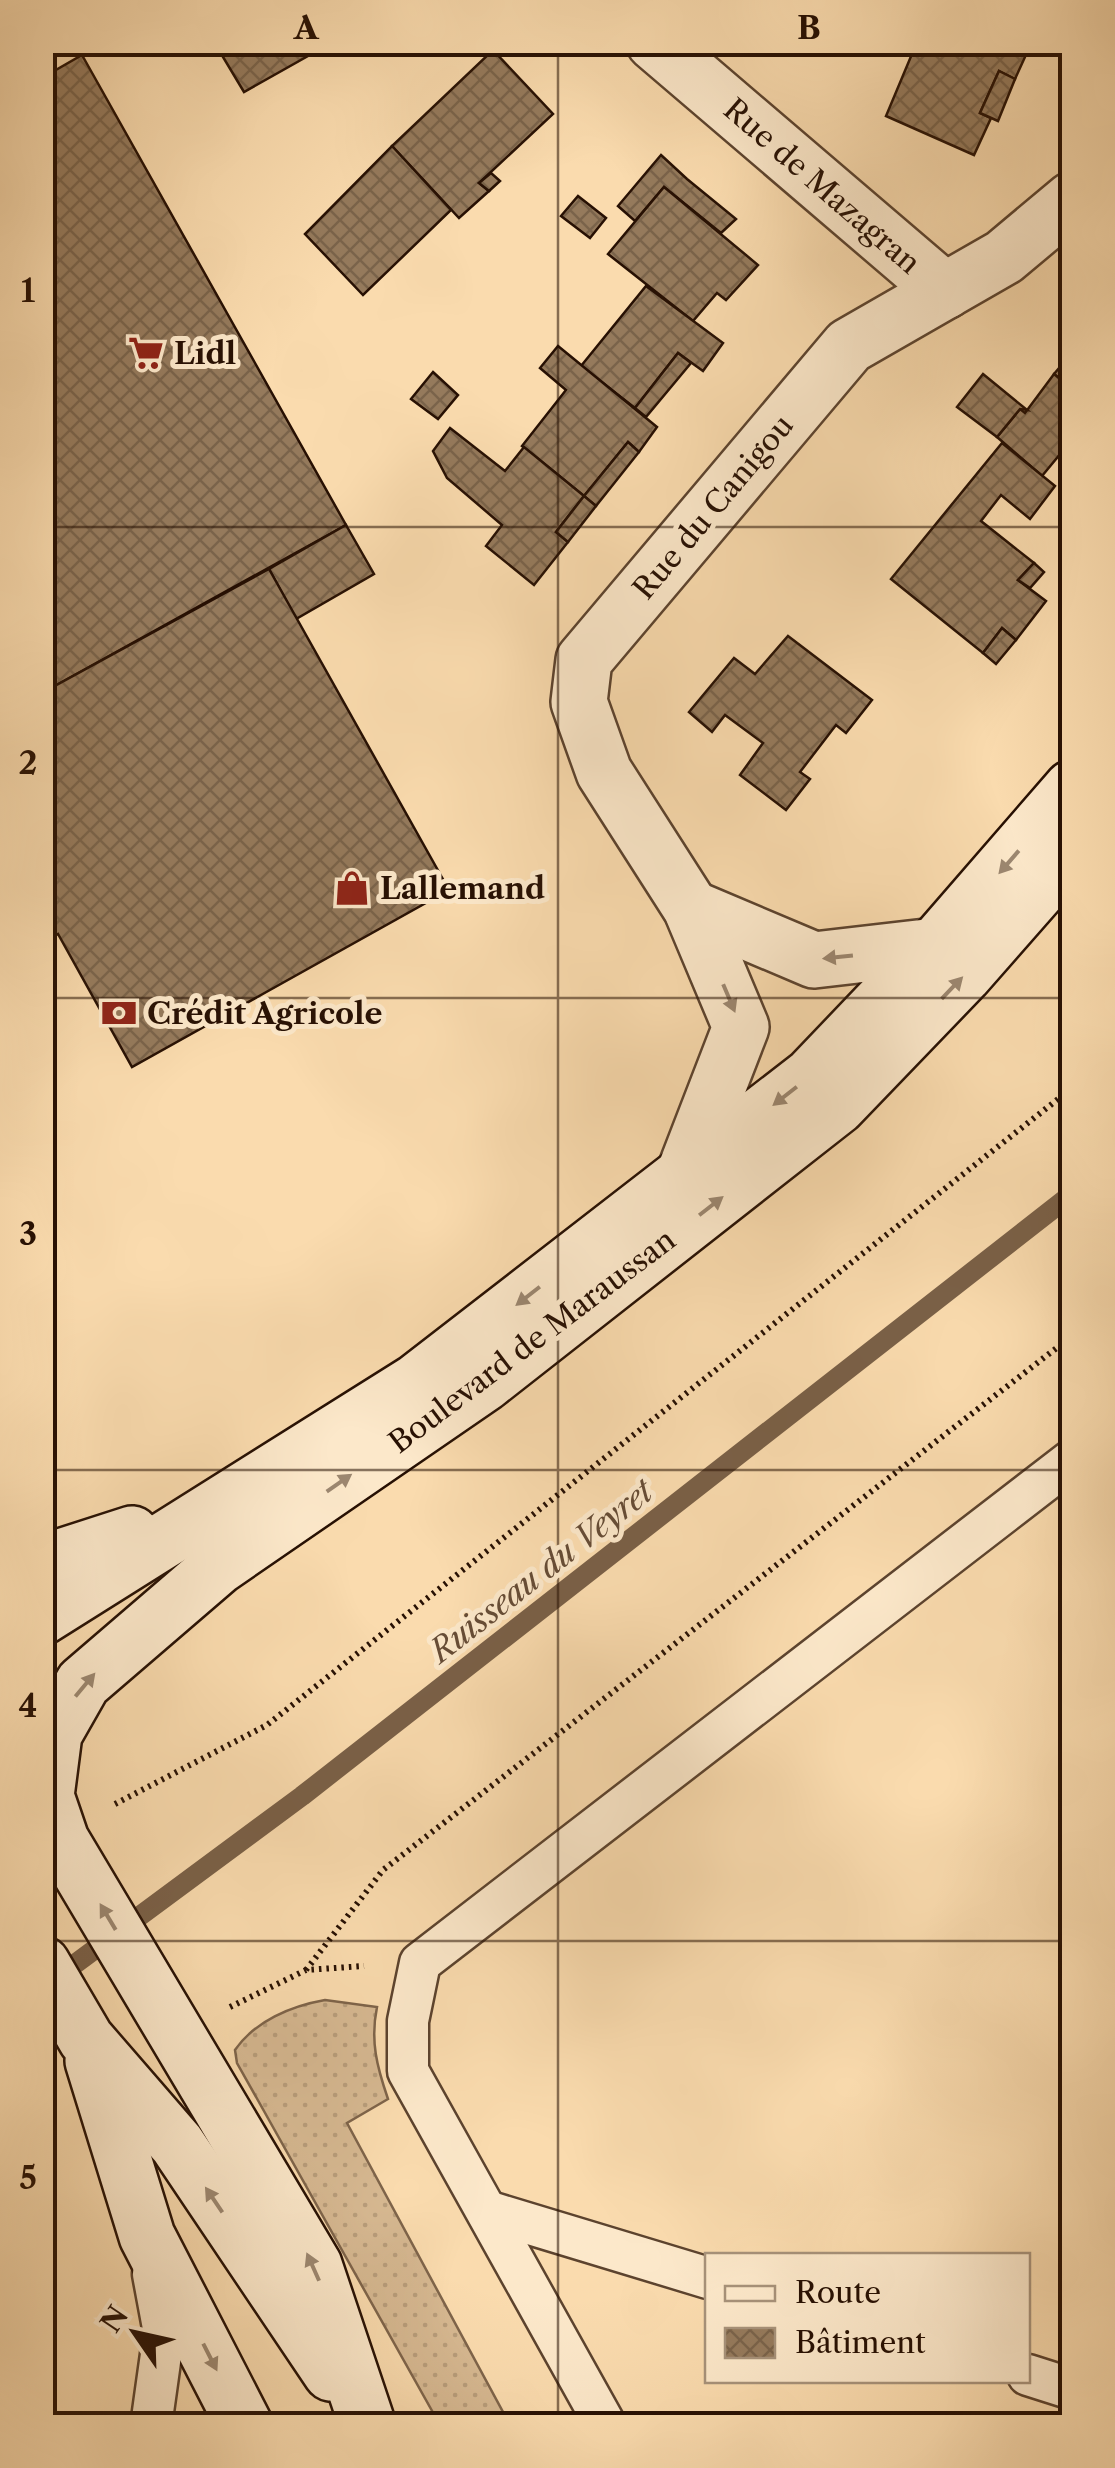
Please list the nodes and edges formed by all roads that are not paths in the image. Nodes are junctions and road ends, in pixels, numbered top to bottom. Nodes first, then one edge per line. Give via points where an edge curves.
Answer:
1 (654, 42) edge
2 (1072, 200) edge
3 (944, 291) junction
4 (1072, 788) edge
5 (1072, 852) edge
6 (692, 908) junction
7 (934, 946) junction
8 (683, 1176) junction
9 (1072, 1460) edge
10 (220, 1503) junction
11 (42, 1563) edge
12 (42, 1618) edge
13 (42, 1964) edge
14 (86, 2040) junction
15 (490, 2212) junction
16 (146, 2236) junction
17 (705, 2277) edge
18 (1030, 2375) edge
19 (1072, 2388) edge
20 (241, 2425) edge
21 (151, 2426) edge
22 (367, 2426) edge
23 (606, 2426) edge

1 - 3 main road, Rue de Mazagran
2 - 3 main road, Rue du Canigou via 1004,257
3 - 6 main road, Rue du Canigou via 849,346 584,660 579,702 604,772
4 -> 7 main road, Boulevard de Maraussan
22 -> 5 main road, Boulevard de Maraussan via 314,2265 62,1840 46,1796 54,1734 83,1683 219,1566 485,1383 838,1106
7 -> 6 main road via 814,960
6 -> 8 main road, Rue du Canigou via 742,1027
7 -> 8 main road, Boulevard de Maraussan via 810,1076
8 -> 10 main road, Boulevard de Maraussan via 416,1382
9 - 15 lane via 420,1963 408,2021 408,2071
10 - 11 main road, Boulevard de Maraussan
10 - 12 main road, Boulevard de Maraussan
13 - 14 main road
14 - 16 main road
22 -> 14 main road via 177,2144
15 - 17 lane
15 - 23 lane
16 -> 20 main road
16 - 21 lane via 164,2333
18 - 19 lane

